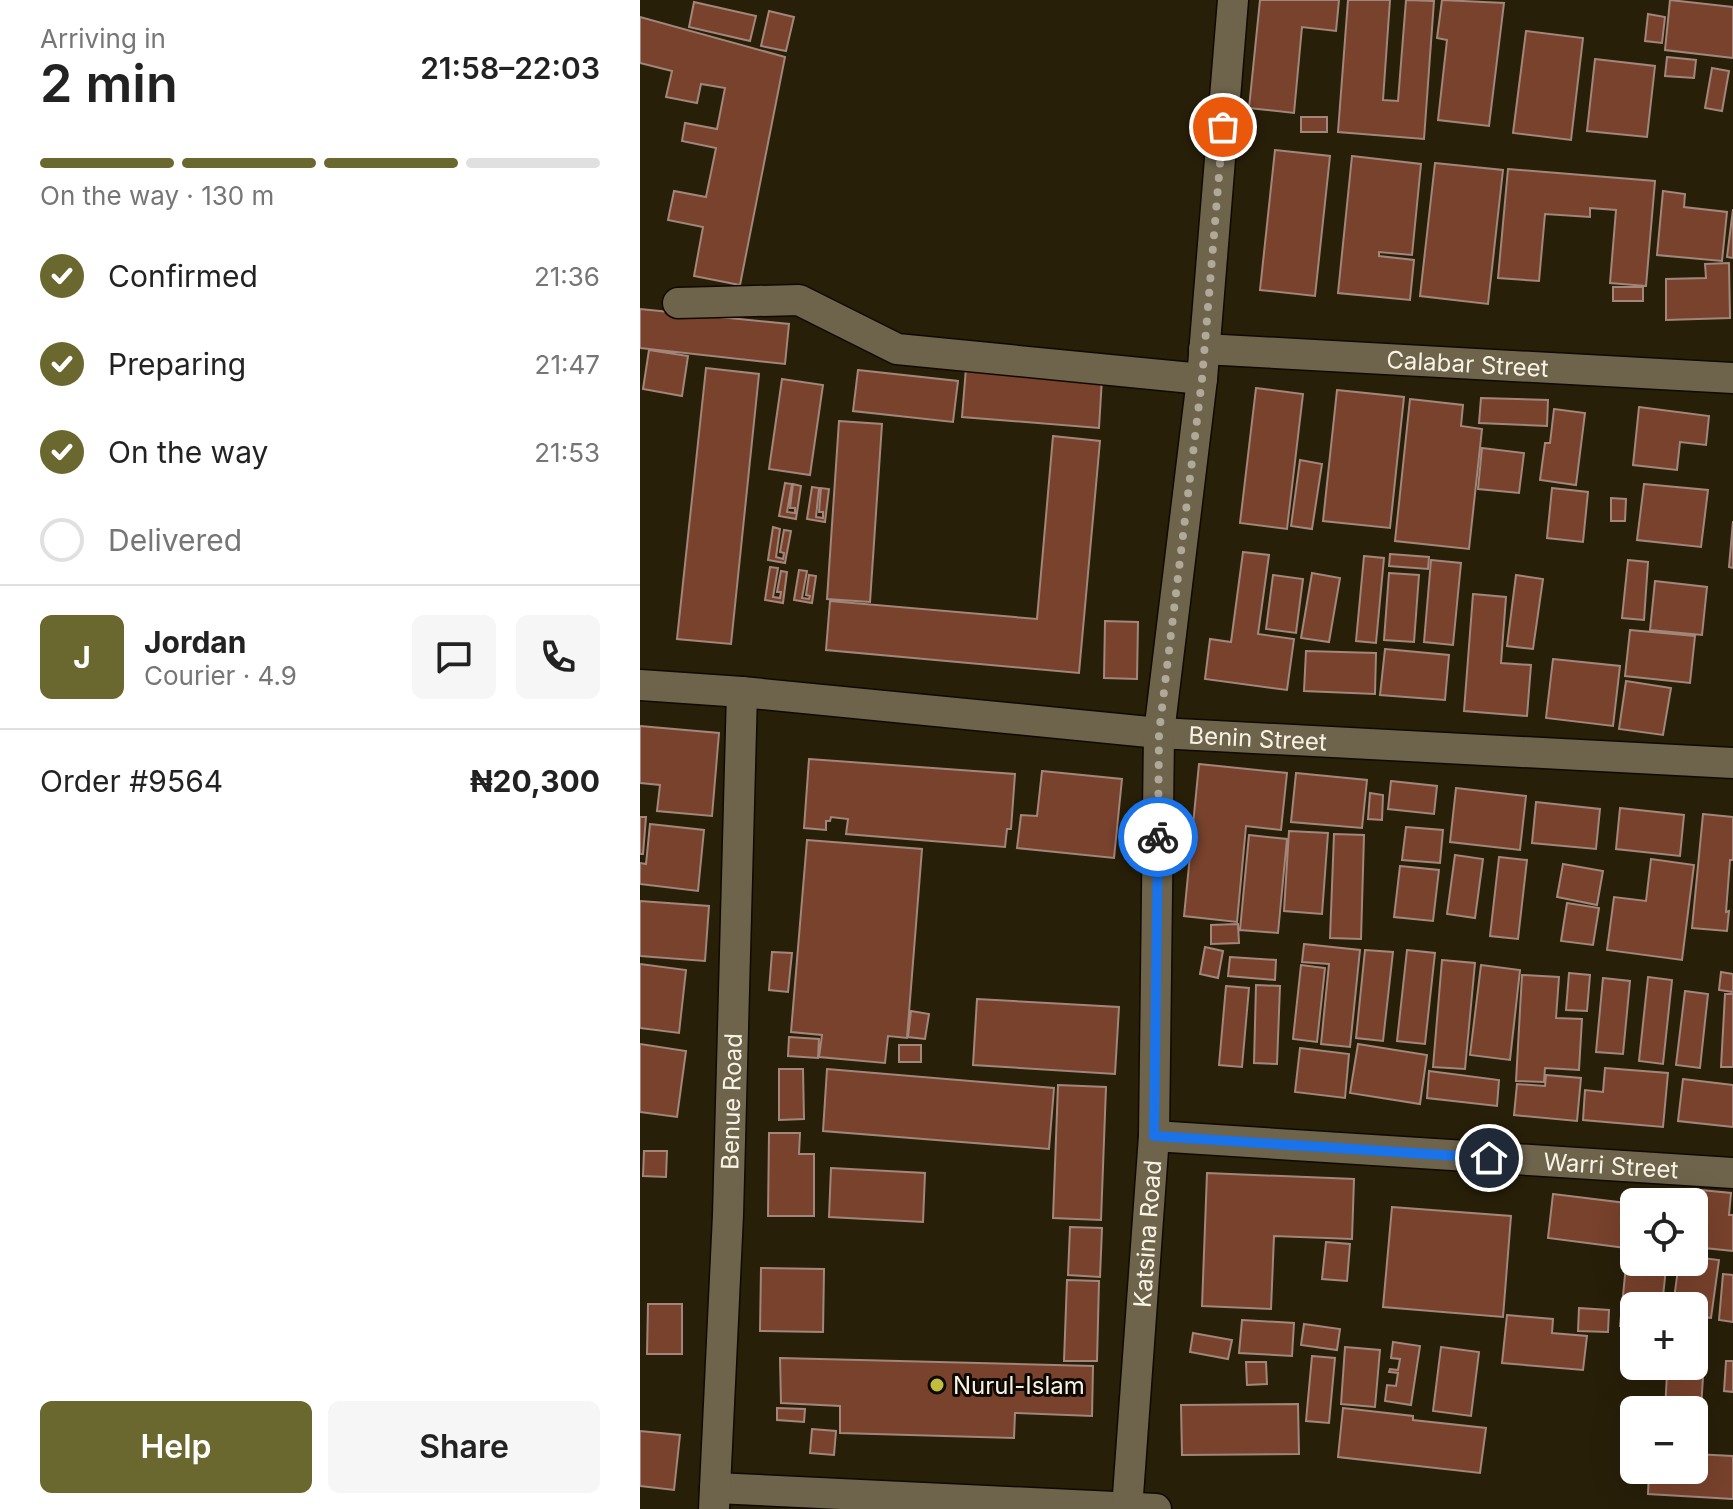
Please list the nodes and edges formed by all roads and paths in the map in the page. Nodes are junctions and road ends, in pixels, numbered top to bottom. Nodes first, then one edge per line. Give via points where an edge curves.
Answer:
1 (1233, 0) edge
2 (678, 303) dead end
3 (1203, 364) junction
4 (1733, 378) edge
5 (640, 685) edge
6 (742, 692) junction
7 (1159, 733) junction
8 (1733, 763) edge
9 (1154, 1136) junction
10 (1733, 1173) edge
11 (715, 1498) edge
12 (1137, 1508) edge

1 - 3 street, Katsina Road
2 - 3 street, Calabar Street via 799,300 897,349
3 - 4 street, Calabar Street
3 - 7 street, Katsina Road
5 - 6 street, Benin Street
6 - 7 street, Benin Street
6 - 11 street, Benue Road
7 - 8 street, Benin Street
7 - 9 street, Katsina Road
9 - 10 street, Warri Street
9 - 12 street, Katsina Road
11 - 12 street

